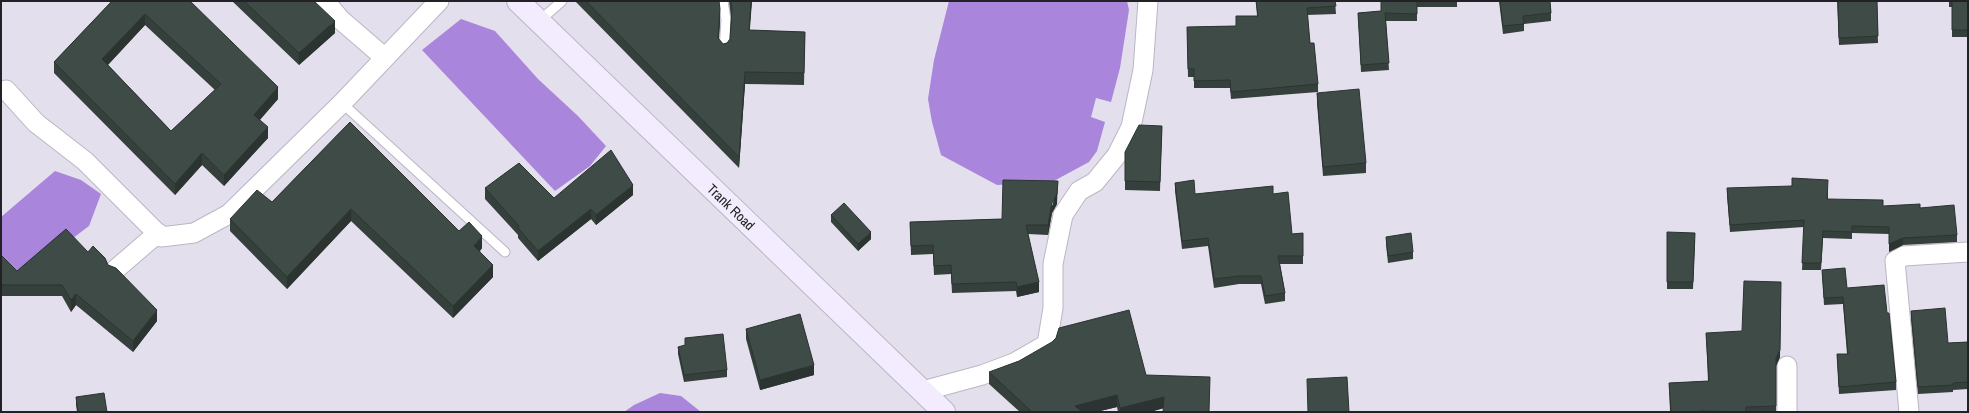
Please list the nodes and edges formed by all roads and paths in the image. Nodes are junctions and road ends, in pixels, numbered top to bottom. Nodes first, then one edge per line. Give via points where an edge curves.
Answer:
1 (326, 1) edge
2 (439, 1) edge
3 (518, 1) edge
4 (562, 1) edge
5 (723, 1) edge
6 (1148, 1) edge
7 (538, 22) junction
8 (724, 50) edge
9 (385, 58) junction
10 (6, 90) dead end
11 (342, 103) junction
12 (158, 233) junction
13 (505, 252) dead end
14 (1968, 252) edge
15 (116, 269) edge
16 (1787, 366) dead end
17 (923, 391) junction
18 (944, 412) edge
19 (1787, 412) edge
20 (1909, 412) edge

1 - 9 street via 340,20
2 - 9 street
3 - 7 main road, Trank Road
4 - 7 lane
5 - 8 lane via 726,20
6 - 17 street via 1143,70 1131,127 1117,155 1095,182 1079,191 1064,216 1053,264 1053,308 1047,344 1014,363 982,375
7 - 17 main road, Trank Road
9 - 11 street
10 - 12 street via 36,123 84,161
11 - 12 street via 229,214 194,233 161,237
11 - 13 lane
12 - 15 street
14 - 20 street via 1904,256 1895,261
16 - 19 street
17 - 18 main road, Trank Road

